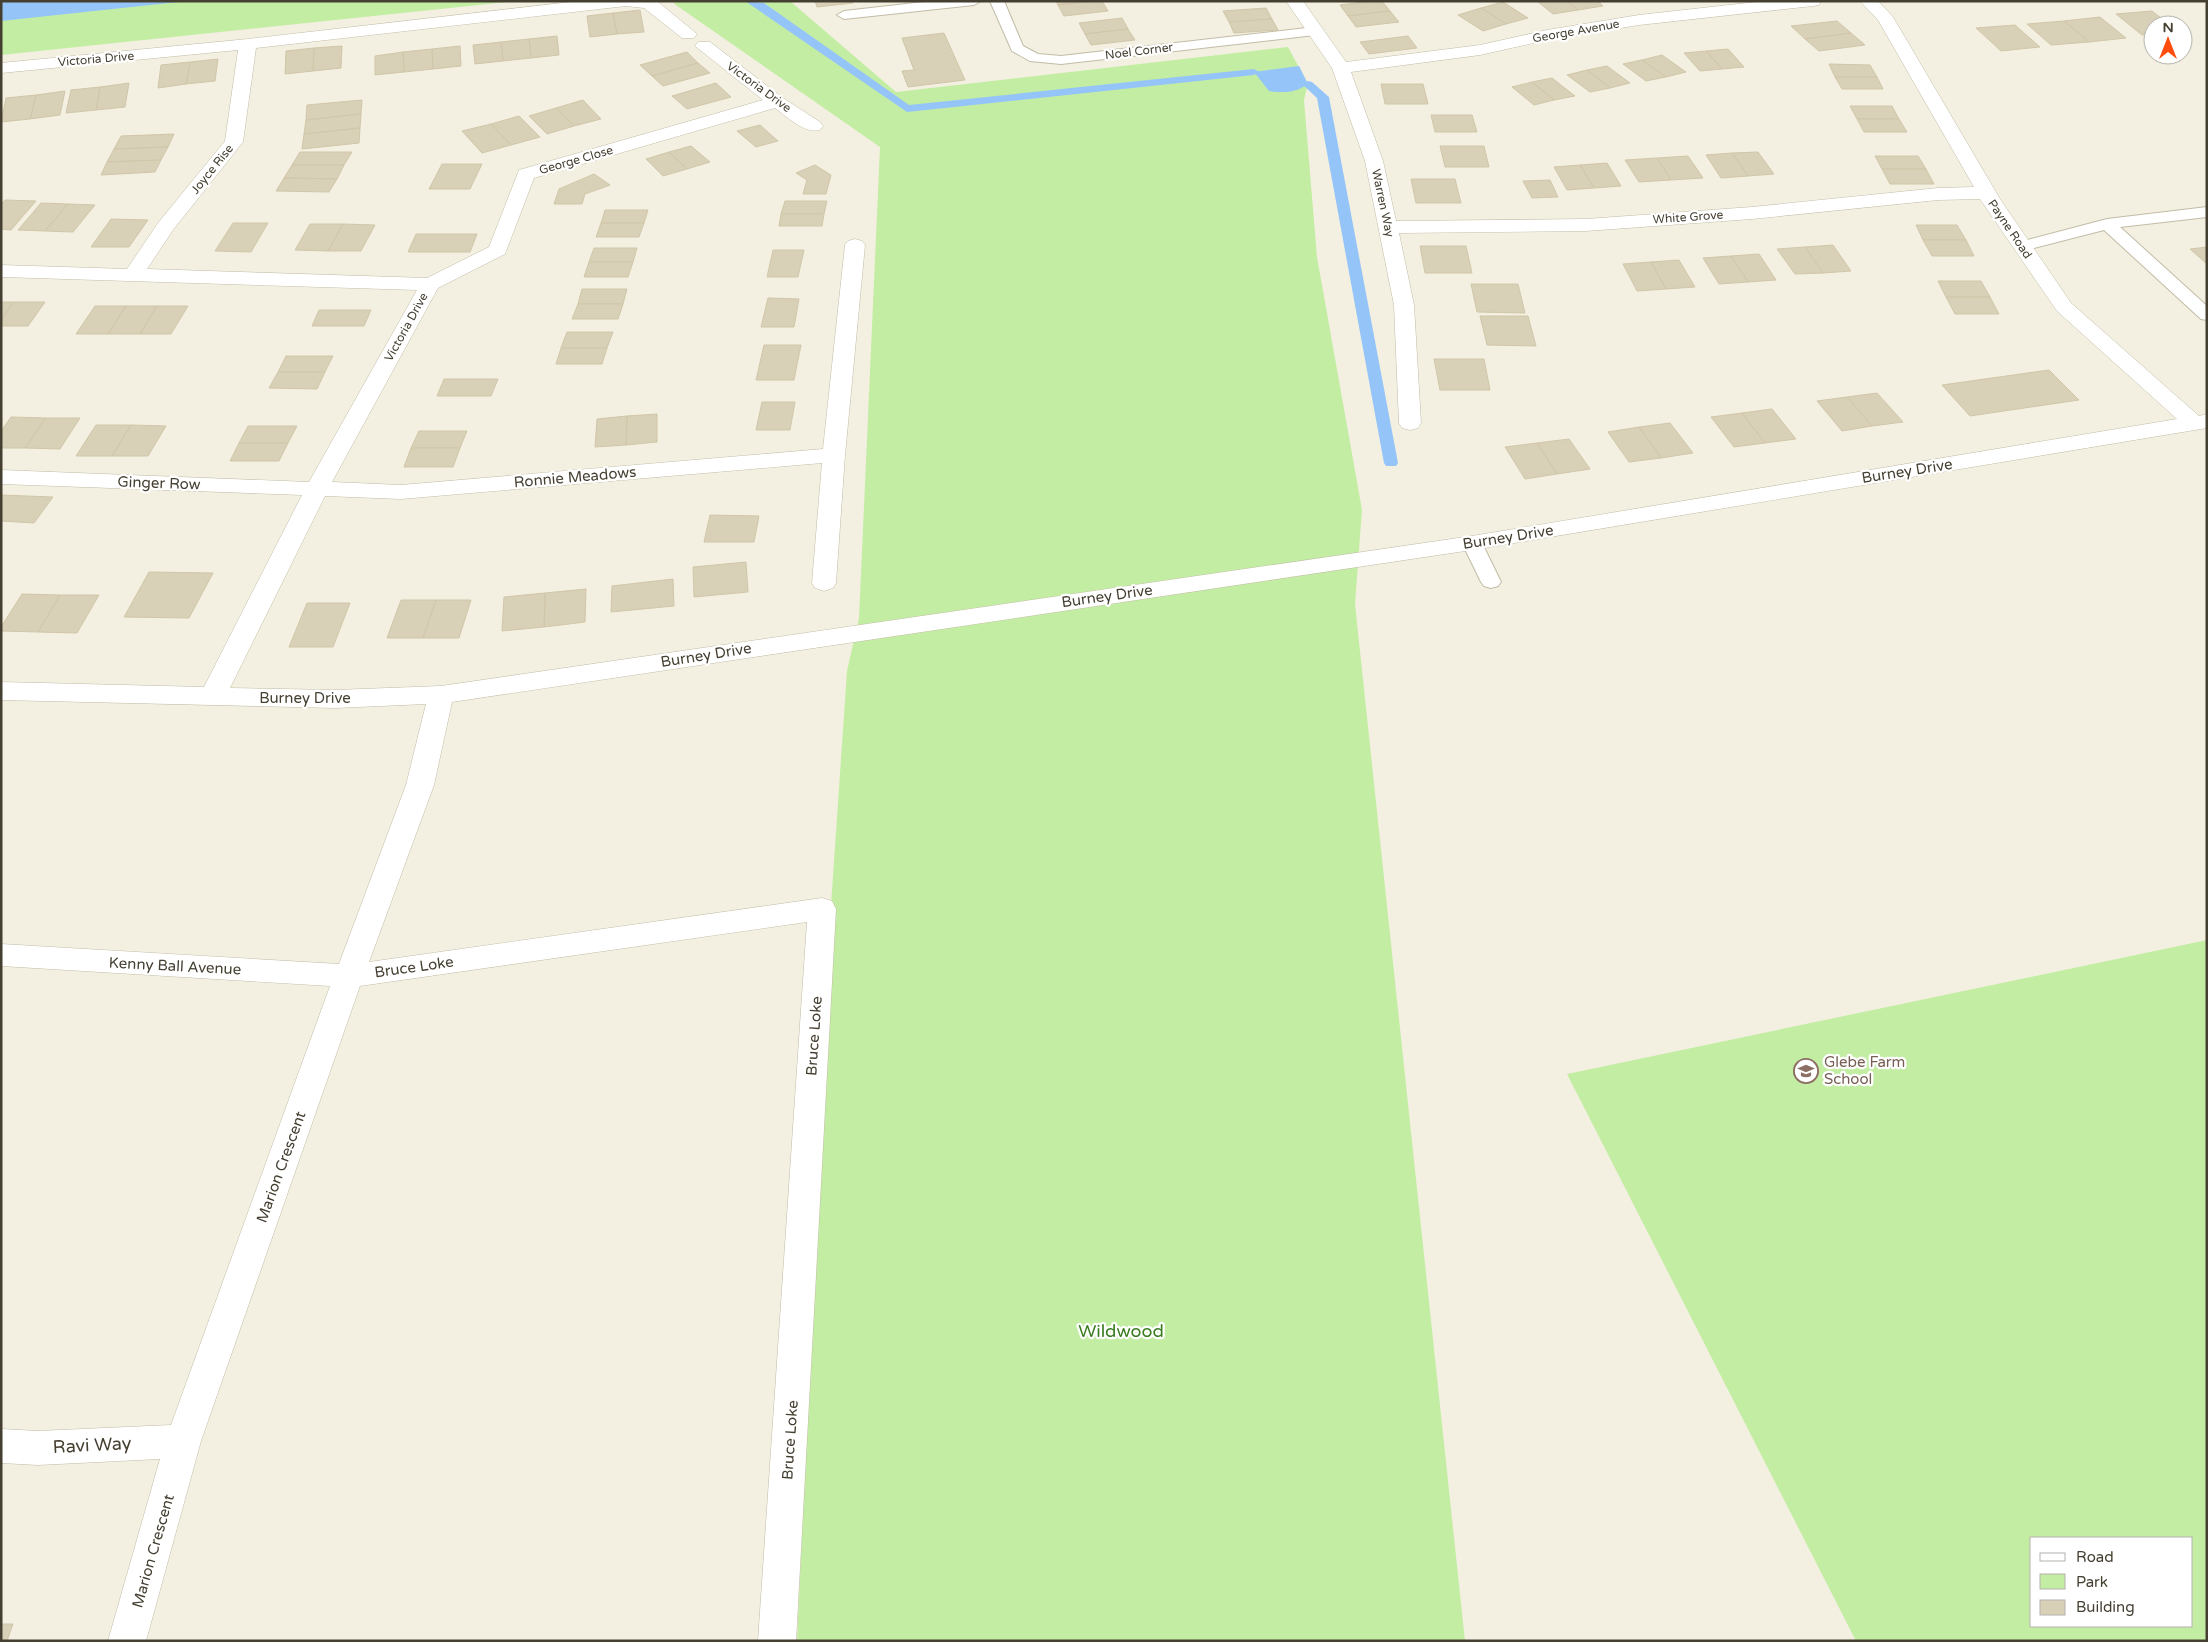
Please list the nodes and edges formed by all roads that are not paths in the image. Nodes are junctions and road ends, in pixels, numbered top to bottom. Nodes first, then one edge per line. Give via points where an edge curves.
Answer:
1 (974, 1) edge
2 (997, 1) edge
3 (1294, 1) edge
4 (1813, 1) edge
5 (1868, 1) edge
6 (844, 15) dead end
7 (1314, 31) junction
8 (688, 34) dead end
9 (248, 44) junction
10 (704, 46) dead end
11 (1, 68) edge
12 (1340, 68) junction
13 (777, 102) junction
14 (814, 126) dead end
15 (1987, 193) junction
16 (2207, 212) edge
17 (2107, 224) junction
18 (1388, 227) junction
19 (855, 245) dead end
20 (2022, 246) junction
21 (1, 271) edge
22 (132, 276) junction
23 (430, 284) junction
24 (2207, 315) edge
25 (2200, 422) edge
26 (1410, 423) dead end
27 (834, 455) junction
28 (1, 477) edge
29 (316, 490) junction
30 (1472, 542) junction
31 (1491, 582) dead end
32 (824, 583) dead end
33 (1, 691) edge
34 (441, 695) junction
35 (212, 697) junction
36 (1, 955) edge
37 (348, 976) junction
38 (183, 1441) junction
39 (1, 1446) edge
40 (127, 1641) edge
41 (777, 1641) edge

1 - 6 lane
2 - 7 lane, Noel Corner via 1017,48 1035,58 1062,60
3 - 7 street, Warren Way
4 - 12 street, George Avenue via 1639,20 1480,50
5 - 15 street, Payne Road via 1885,17
7 - 12 street, Warren Way
8 - 9 street, Victoria Drive via 648,3 626,1
9 - 11 street, Victoria Drive
9 - 22 street, Joyce Rise via 234,142 164,227
10 - 13 street, Victoria Drive
12 - 18 street, Warren Way via 1374,161
13 - 14 street, Victoria Drive
13 - 23 street, George Close via 526,174 498,250
15 - 18 street, White Grove via 1938,194 1586,225
15 - 20 street, Payne Road
16 - 17 lane
17 - 20 lane
17 - 24 lane
18 - 26 street, Warren Way via 1404,305
19 - 27 street
20 - 25 street, Payne Road via 2064,307
21 - 22 street, Victoria Drive
22 - 23 street, Victoria Drive
23 - 29 street, Victoria Drive
25 - 30 street, Burney Drive
27 - 29 street, Ronnie Meadows via 401,492
27 - 32 street
28 - 29 street, Ginger Row
29 - 35 street, Victoria Drive
30 - 31 lane
30 - 34 street, Burney Drive
33 - 35 street, Burney Drive
34 - 35 street, Burney Drive via 336,699
34 - 37 street, Marion Crescent via 420,785
36 - 37 street, Kenny Ball Avenue
37 - 38 street, Marion Crescent
37 - 41 street, Bruce Loke via 822,909
38 - 39 street, Ravi Way via 38,1448
38 - 40 street, Marion Crescent

